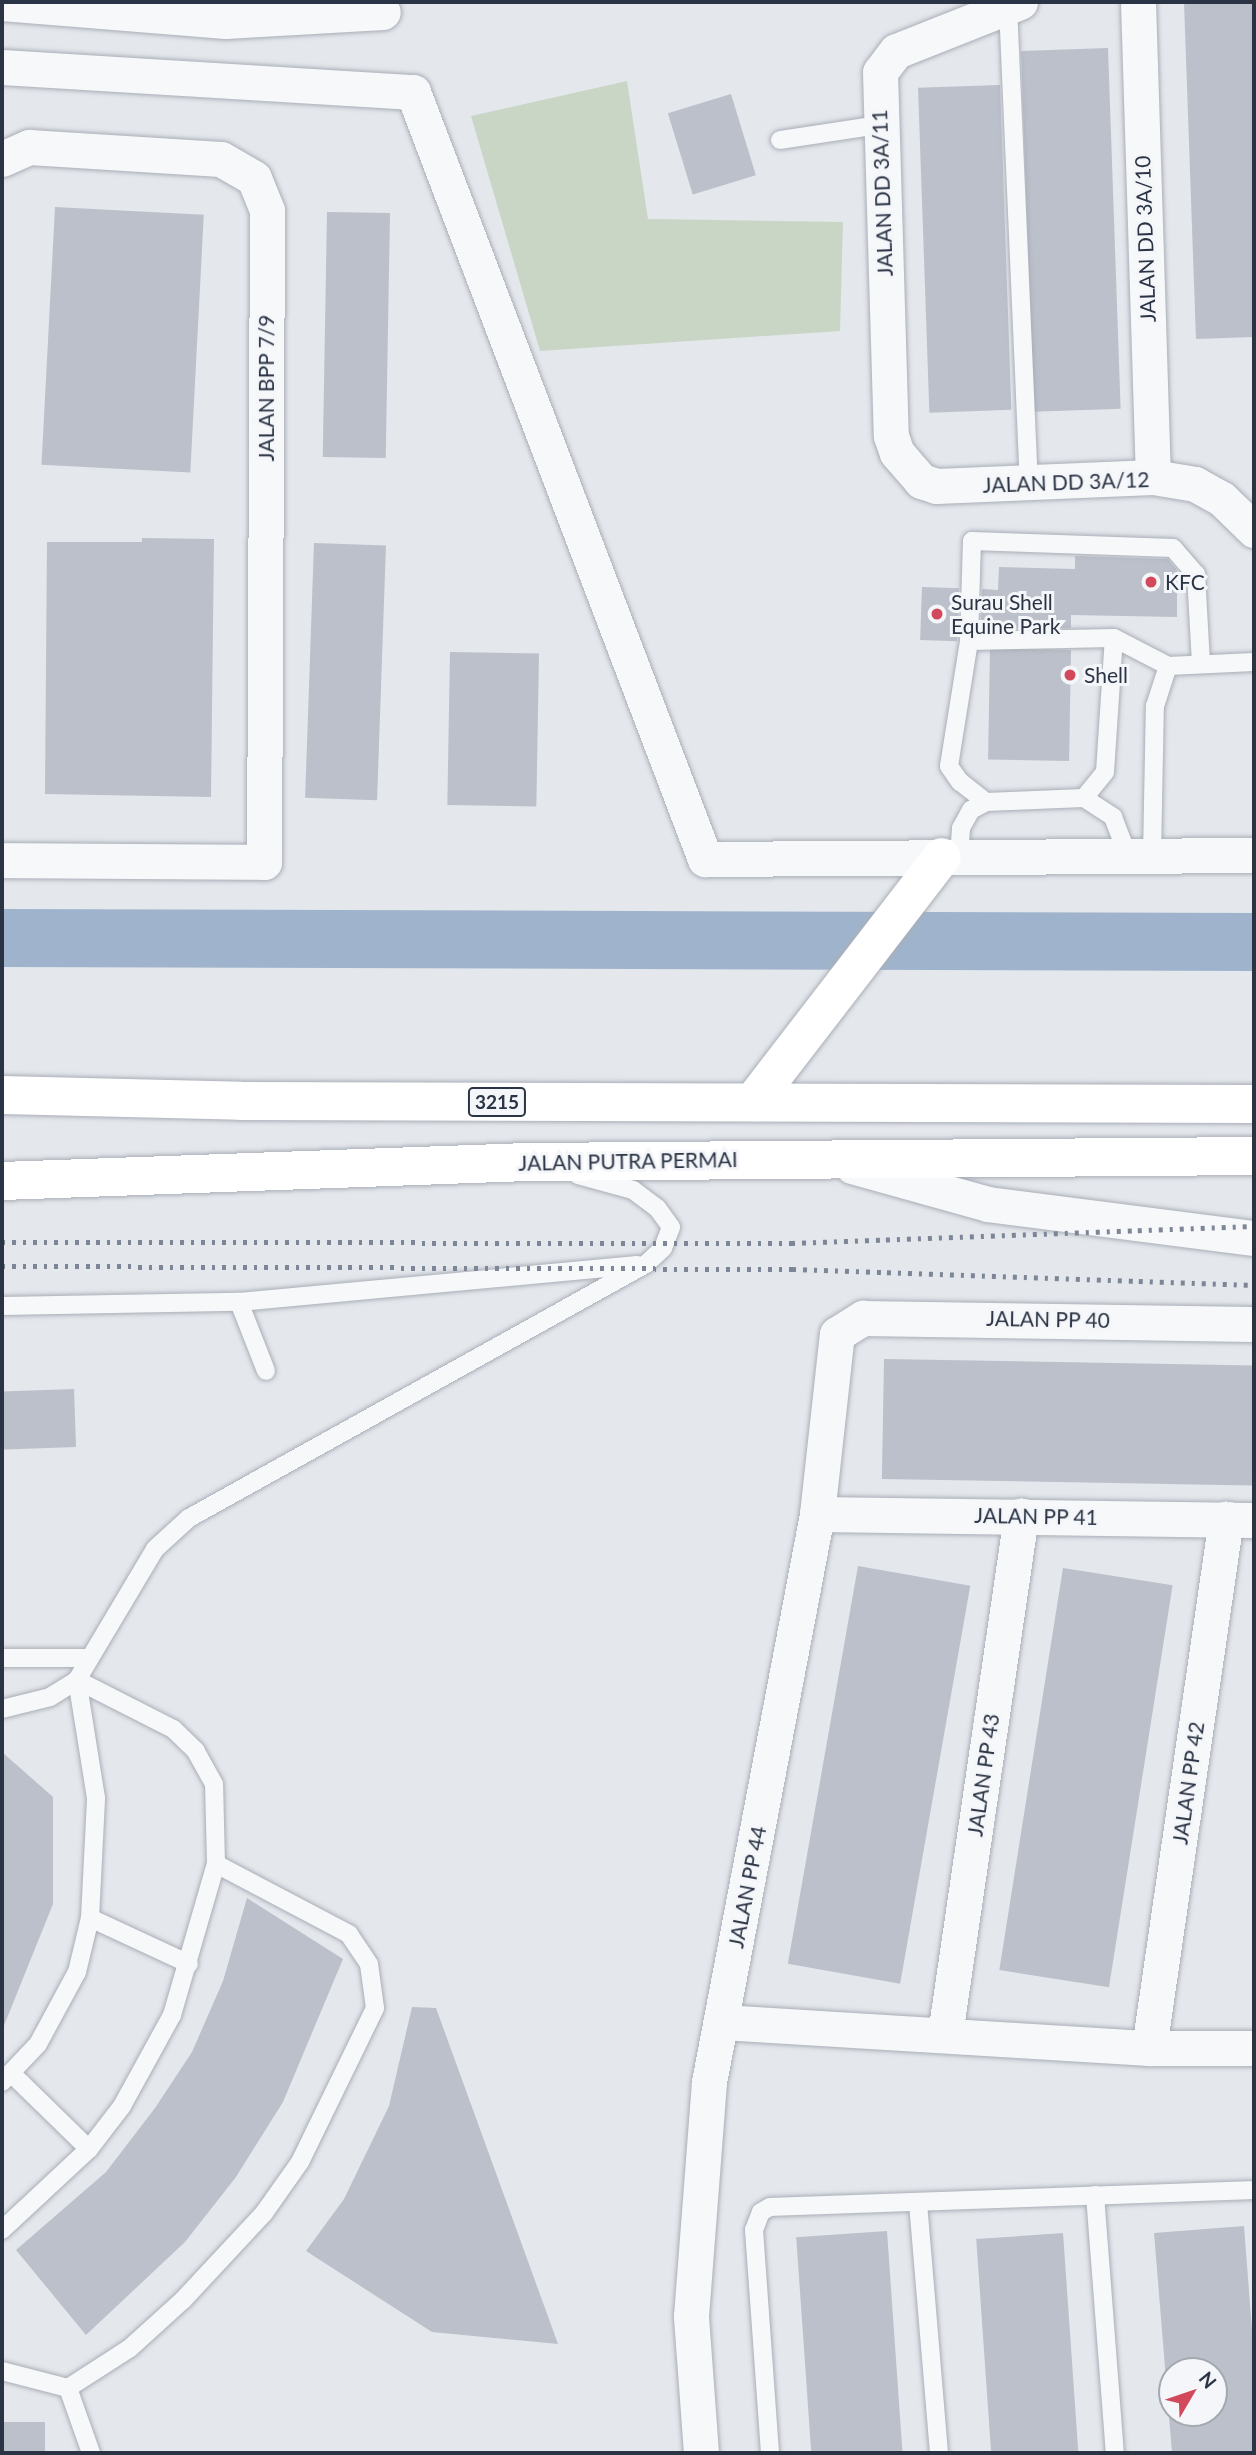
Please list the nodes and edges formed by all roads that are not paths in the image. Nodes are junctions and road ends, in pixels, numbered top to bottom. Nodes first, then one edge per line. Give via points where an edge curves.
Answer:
1 (1138, 2) edge
2 (2, 3) edge
3 (1014, 4) edge
4 (391, 7) edge
5 (2, 67) edge
6 (879, 125) junction
7 (780, 140) dead end
8 (2, 159) edge
9 (909, 470) joint
10 (1153, 477) junction
11 (1029, 482) junction
12 (1254, 530) edge
13 (1114, 638) junction
14 (970, 640) junction
15 (1254, 662) edge
16 (1201, 663) junction
17 (1168, 666) junction
18 (1084, 798) junction
19 (986, 802) junction
20 (1254, 855) edge
21 (1140, 856) junction
22 (950, 857) junction
23 (2, 860) edge
24 (2, 1095) edge
25 (754, 1102) junction
26 (1254, 1104) edge
27 (1254, 1156) edge
28 (827, 1159) junction
29 (527, 1161) junction
30 (2, 1181) edge
31 (1254, 1238) edge
32 (646, 1264) junction
33 (239, 1302) junction
34 (2, 1306) edge
35 (1254, 1324) edge
36 (844, 1327) joint
37 (266, 1371) dead end
38 (817, 1514) junction
39 (1021, 1516) junction
40 (1240, 1519) edge
41 (2, 1658) edge
42 (90, 1658) junction
43 (77, 1680) junction
44 (2, 1709) edge
45 (216, 1864) junction
46 (90, 1918) junction
47 (189, 1964) junction
48 (722, 2022) junction
49 (945, 2034) junction
50 (1149, 2048) junction
51 (1254, 2048) edge
52 (6, 2077) edge
53 (89, 2149) junction
54 (1254, 2190) edge
55 (1095, 2195) junction
56 (918, 2203) junction
57 (2, 2230) edge
58 (2, 2371) edge
59 (68, 2388) junction
60 (91, 2453) edge
61 (701, 2453) edge
62 (769, 2453) edge
63 (939, 2453) edge
64 (1115, 2453) edge

1 - 10 street, JALAN DD 3A/10
2 - 4 street via 225,21
3 - 6 street, JALAN DD 3A/11 via 888,58 880,72
3 - 11 lane
5 - 22 street via 413,92 705,859
6 - 7 lane
6 - 9 street, JALAN DD 3A/11 via 891,436
8 - 23 street, JALAN BPP 7/9 via 29,147 221,159 246,171 263,193 267,211 264,862
9 - 11 street, JALAN DD 3A/12 via 936,486
10 - 11 street, JALAN DD 3A/12
10 - 12 street, JALAN DD 3A/12 via 1195,484 1222,499
13 - 14 lane
13 - 17 lane
13 - 18 lane via 1105,772
14 - 16 lane via 972,541 1173,548 1196,573
14 - 19 lane via 949,766 960,782
15 - 16 lane
16 - 17 lane
17 - 21 lane via 1155,706
18 - 19 lane
18 - 21 lane via 1112,817
19 - 22 lane via 971,810
20 - 21 street
21 - 22 street
22 - 25 main road via 917,892
24 - 25 main road, 3215
25 - 26 main road, 3215
27 - 28 main road, JALAN PUTRA PERMAI
28 - 29 main road, JALAN PUTRA PERMAI
28 - 31 street via 988,1204
29 - 30 main road, JALAN PUTRA PERMAI
29 - 32 lane via 633,1190 657,1208 671,1227 663,1248
32 - 33 lane
32 - 42 lane via 189,1518 155,1549
33 - 34 lane
33 - 37 lane
35 - 36 street, JALAN PP 40 via 863,1318
36 - 38 street, JALAN PP 44 via 833,1344
38 - 39 street, JALAN PP 41
38 - 48 street, JALAN PP 44
39 - 40 street, JALAN PP 41
39 - 49 street, JALAN PP 43
40 - 50 street, JALAN PP 42
41 - 42 lane
42 - 43 lane
43 - 44 lane via 50,1697
43 - 45 lane via 173,1729 196,1751 214,1784
43 - 46 lane via 96,1798
45 - 47 lane
45 - 59 lane via 349,1934 369,1964 375,2008 300,2162 264,2213 183,2300 130,2348
46 - 47 lane
46 - 52 lane via 77,1972 38,2044
47 - 53 lane via 172,2015 146,2064
48 - 49 street
48 - 61 street, JALAN PP 44 via 709,2082 691,2316
49 - 50 street
50 - 51 street
52 - 53 lane
53 - 57 lane
54 - 55 lane
55 - 56 lane
55 - 64 lane
56 - 62 lane via 770,2207 755,2221
56 - 63 lane
58 - 59 lane
59 - 60 lane

